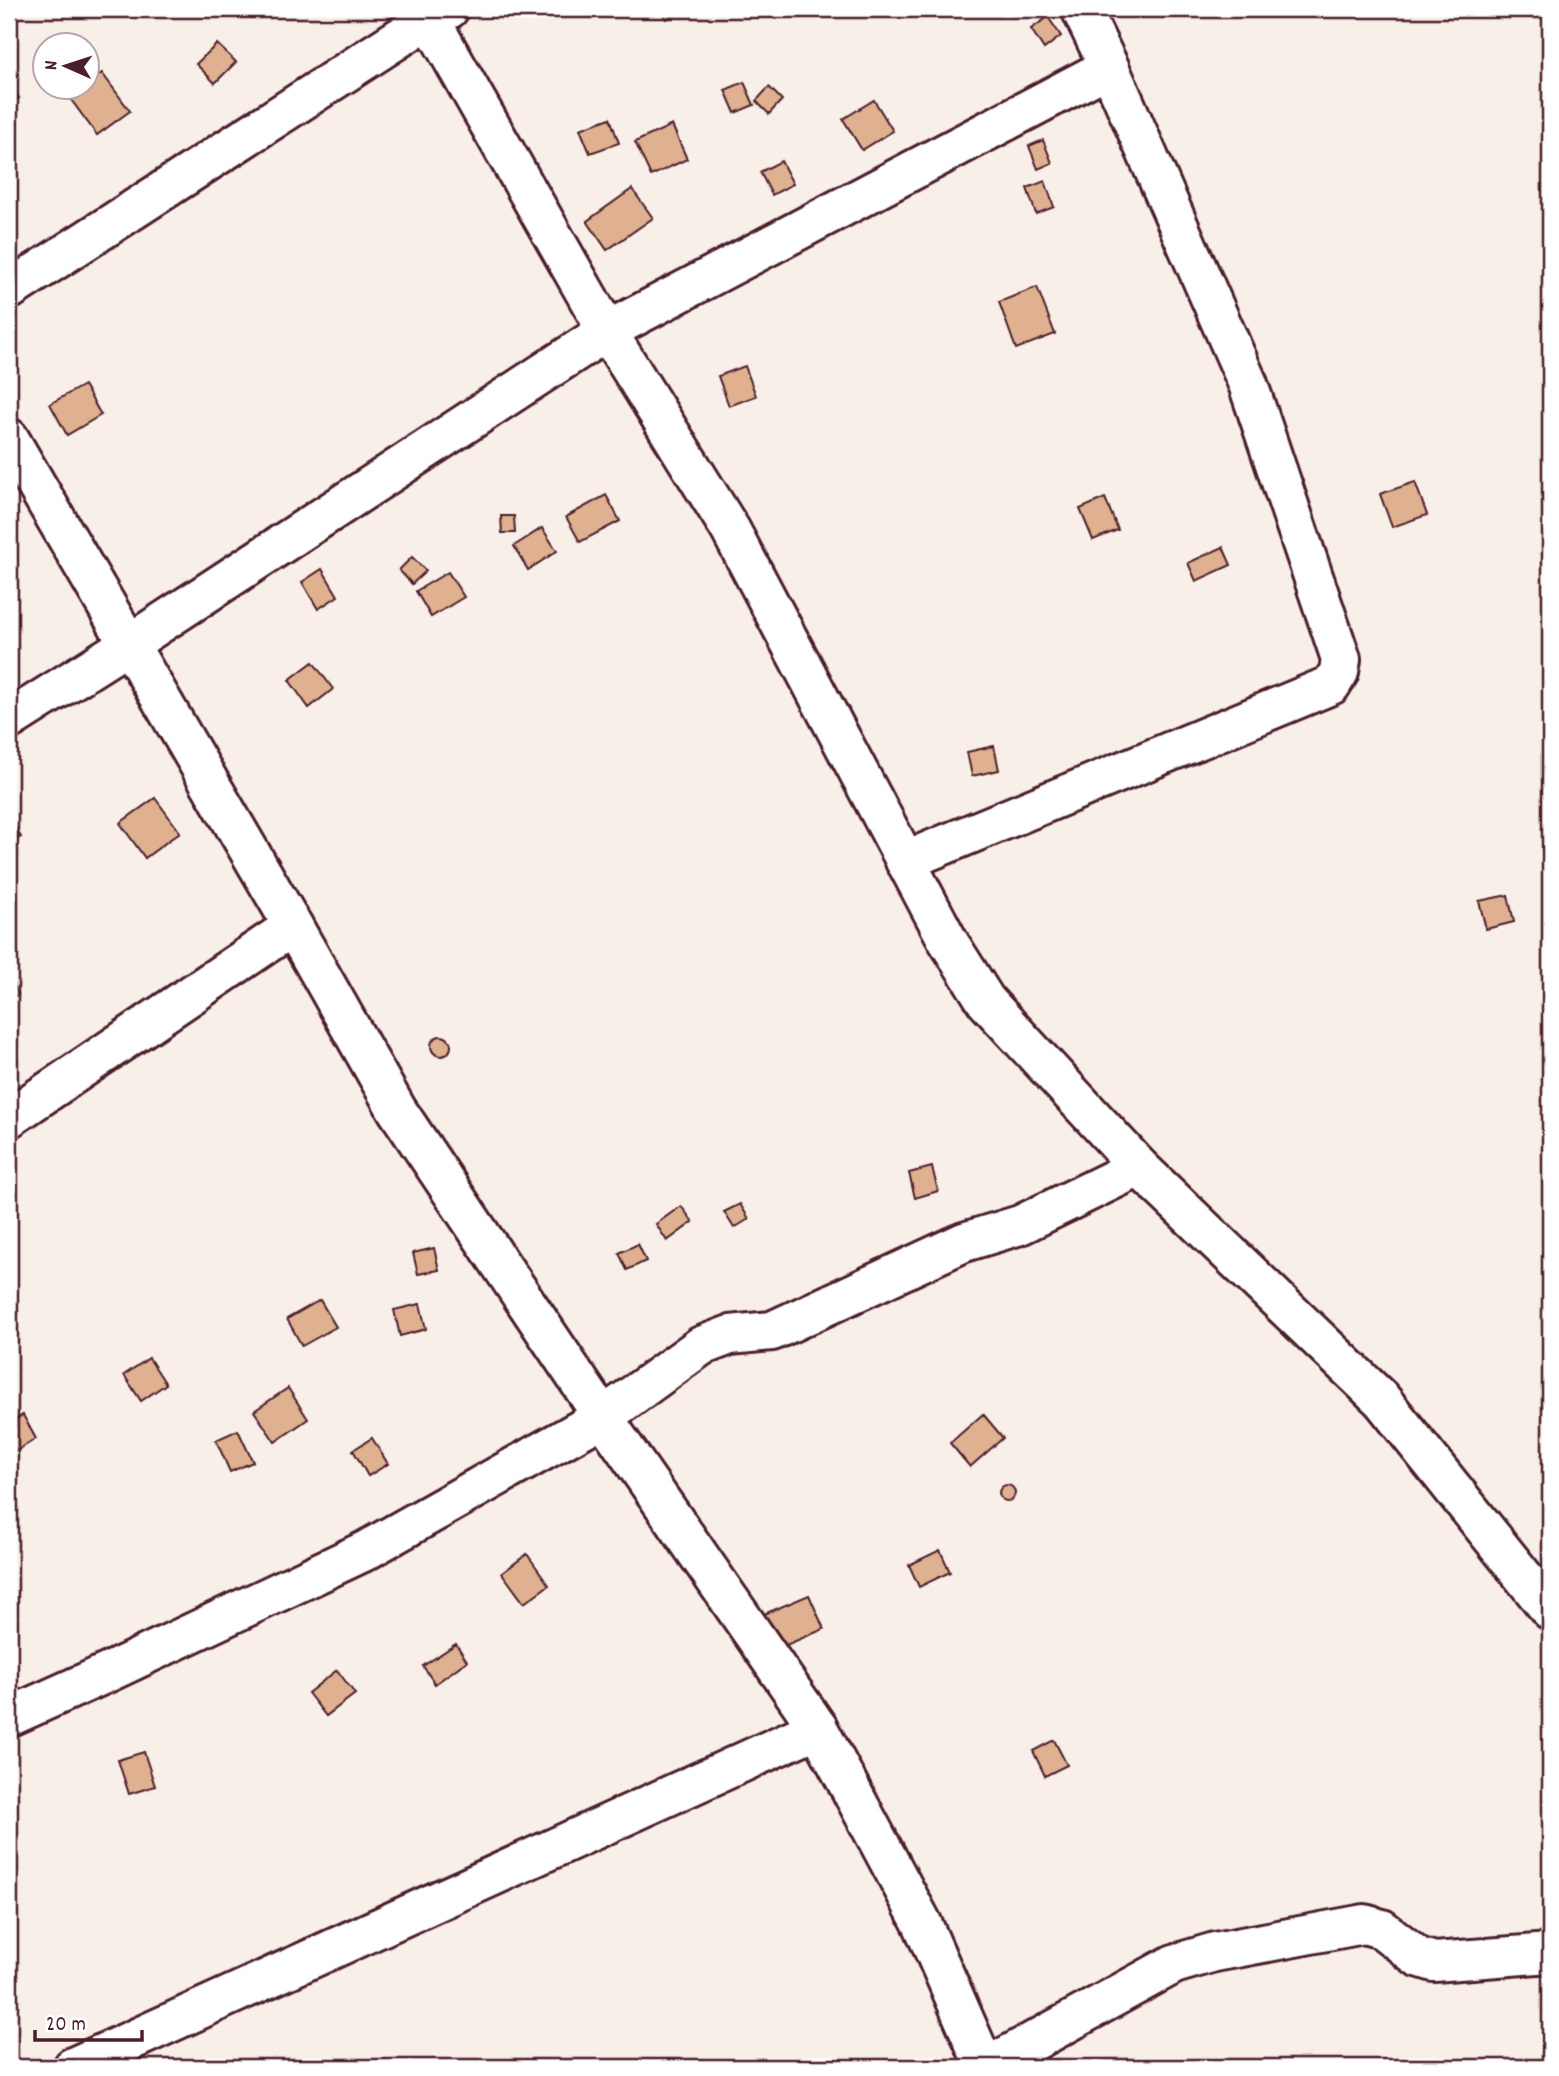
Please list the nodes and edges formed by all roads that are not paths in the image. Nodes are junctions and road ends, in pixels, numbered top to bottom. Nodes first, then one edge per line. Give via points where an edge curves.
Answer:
1 (1081, 9) edge
2 (434, 12) edge
3 (1109, 67) junction
4 (9, 290) edge
5 (607, 331) junction
6 (9, 438) edge
7 (129, 644) junction
8 (9, 720) edge
9 (905, 861) junction
10 (293, 926) junction
11 (9, 1118) edge
12 (1139, 1167) junction
13 (603, 1417) junction
14 (1550, 1610) edge
15 (9, 1717) edge
16 (818, 1728) junction
17 (1550, 1953) edge
18 (73, 2067) edge
19 (986, 2067) edge

1 - 3 street
2 - 4 street
2 - 5 street
3 - 5 street
3 - 9 street via 1248,384 1341,659 1339,672 1331,685
5 - 7 street
5 - 9 street via 730,529
6 - 7 street
7 - 8 street
7 - 10 street
9 - 12 street via 986,1001
10 - 11 street
10 - 13 street via 397,1110
12 - 13 street via 1020,1225 964,1242 772,1331 730,1335 701,1346
12 - 14 street via 1382,1401
13 - 15 street via 365,1552
13 - 16 street
16 - 18 street
16 - 19 street via 922,1923
17 - 19 street via 1434,1962 1418,1957 1382,1929 1364,1924 1215,1952 1174,1964

